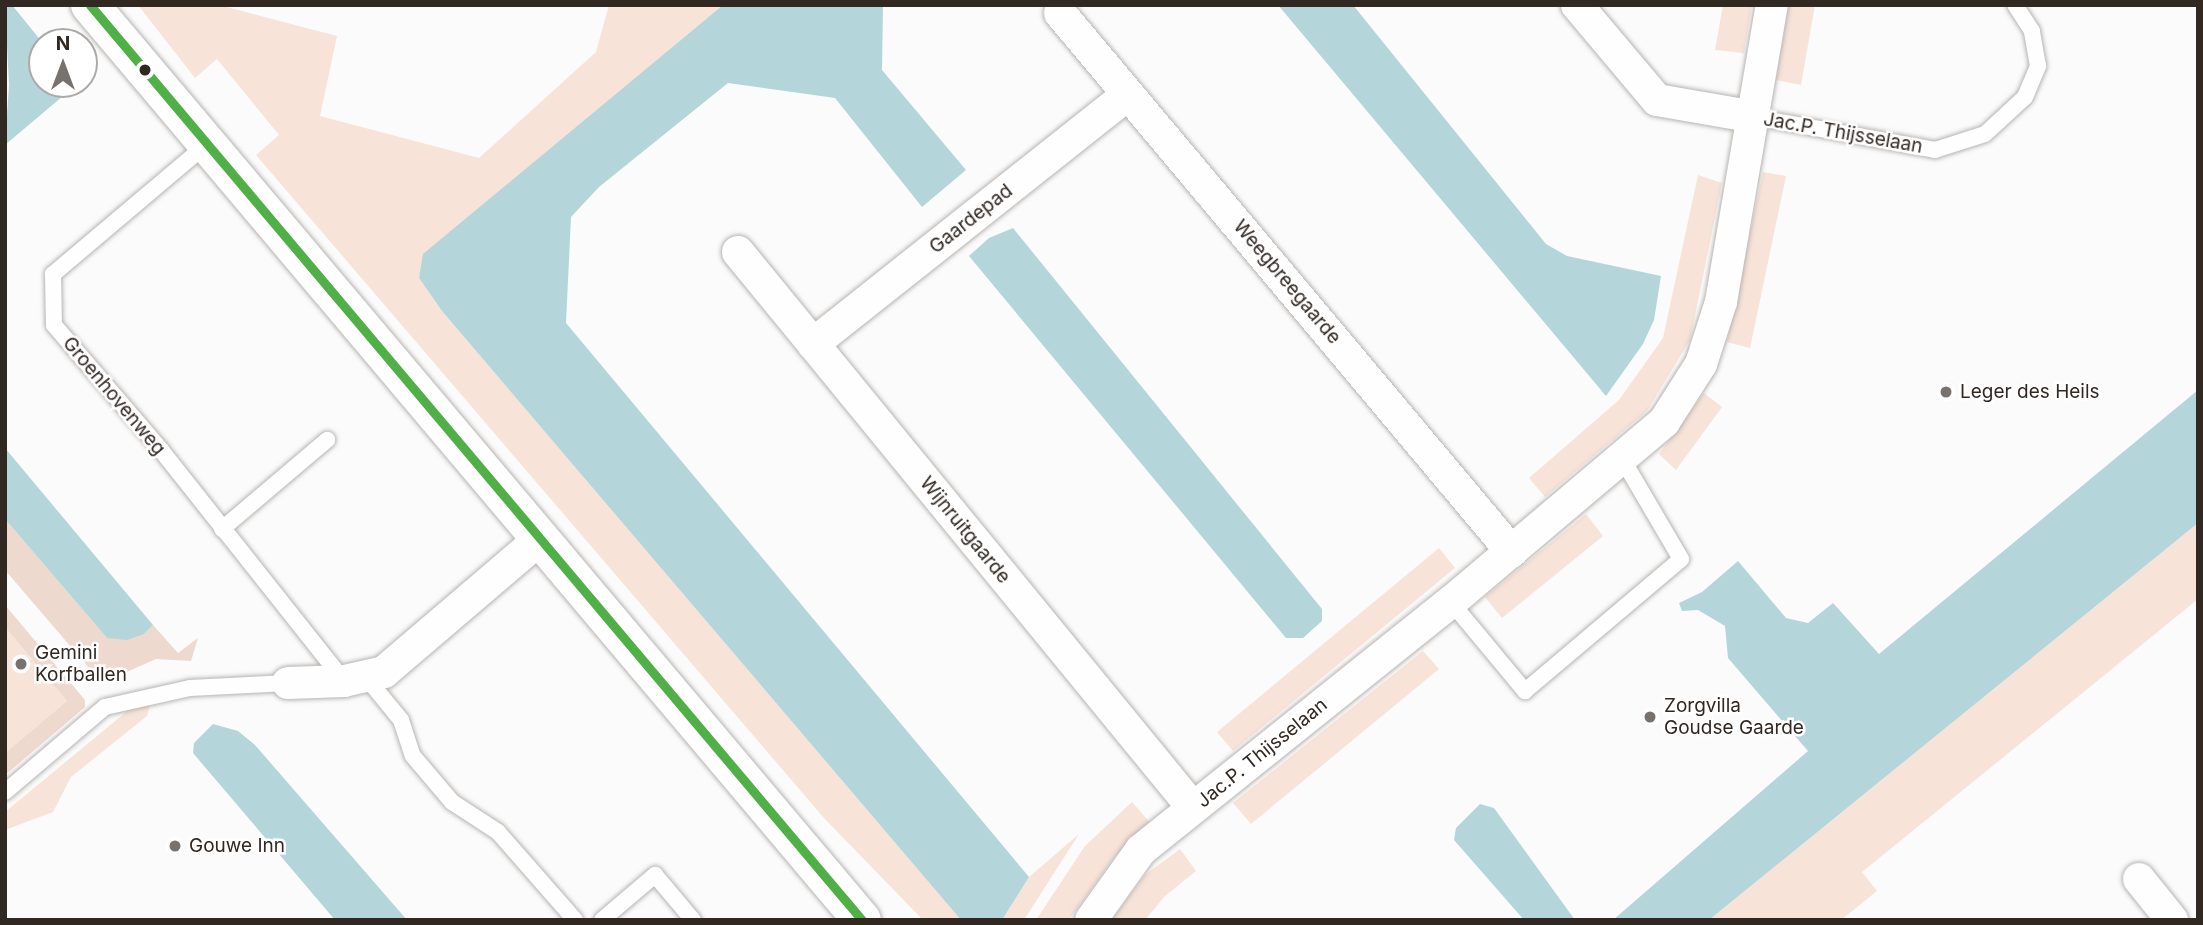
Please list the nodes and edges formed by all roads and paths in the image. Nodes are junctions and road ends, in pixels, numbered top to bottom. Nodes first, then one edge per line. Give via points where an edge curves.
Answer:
1 (90, 5) edge
2 (1577, 5) edge
3 (1772, 5) edge
4 (2015, 5) edge
5 (1060, 13) dead end
6 (1128, 94) junction
7 (1754, 117) junction
8 (207, 144) junction
9 (738, 252) dead end
10 (813, 344) junction
11 (327, 440) dead end
12 (1622, 460) junction
13 (222, 529) junction
14 (541, 538) junction
15 (1512, 552) junction
16 (1451, 602) junction
17 (354, 679) junction
18 (288, 683) joint
19 (5, 792) edge
20 (1193, 808) junction
21 (2139, 879) dead end
22 (575, 920) edge
23 (602, 920) edge
24 (694, 920) edge
25 (862, 920) edge
26 (1091, 920) edge
27 (2172, 920) edge

1 - 8 street
2 - 7 street via 1657,100
3 - 7 street, Jac.P. Thijsselaan
4 - 7 lane, Jac.P. Thijsselaan via 2032,32 2038,66 2025,97 1985,134 1935,150
5 - 6 street, Weegbreegaarde
6 - 10 street, Gaardepad
6 - 15 street, Weegbreegaarde
7 - 12 street, Jac.P. Thijsselaan via 1721,302 1701,364 1664,422
8 - 13 lane, Groenhovenweg via 53,274 54,325
8 - 14 street
9 - 10 street, Wijnruitgaarde
10 - 20 street, Wijnruitgaarde
11 - 13 lane
12 - 15 street, Jac.P. Thijsselaan
12 - 16 lane via 1681,559 1525,691
13 - 17 lane, Groenhovenweg
14 - 17 street via 384,672
14 - 25 street
15 - 16 street, Jac.P. Thijsselaan
16 - 20 street, Jac.P. Thijsselaan
17 - 18 street
17 - 22 lane, Groenhovenweg via 401,720 413,756 452,802 498,832
18 - 19 lane via 190,688 104,707
20 - 26 street, Jac.P. Thijsselaan via 1141,850
21 - 27 street
23 - 24 lane via 654,875

